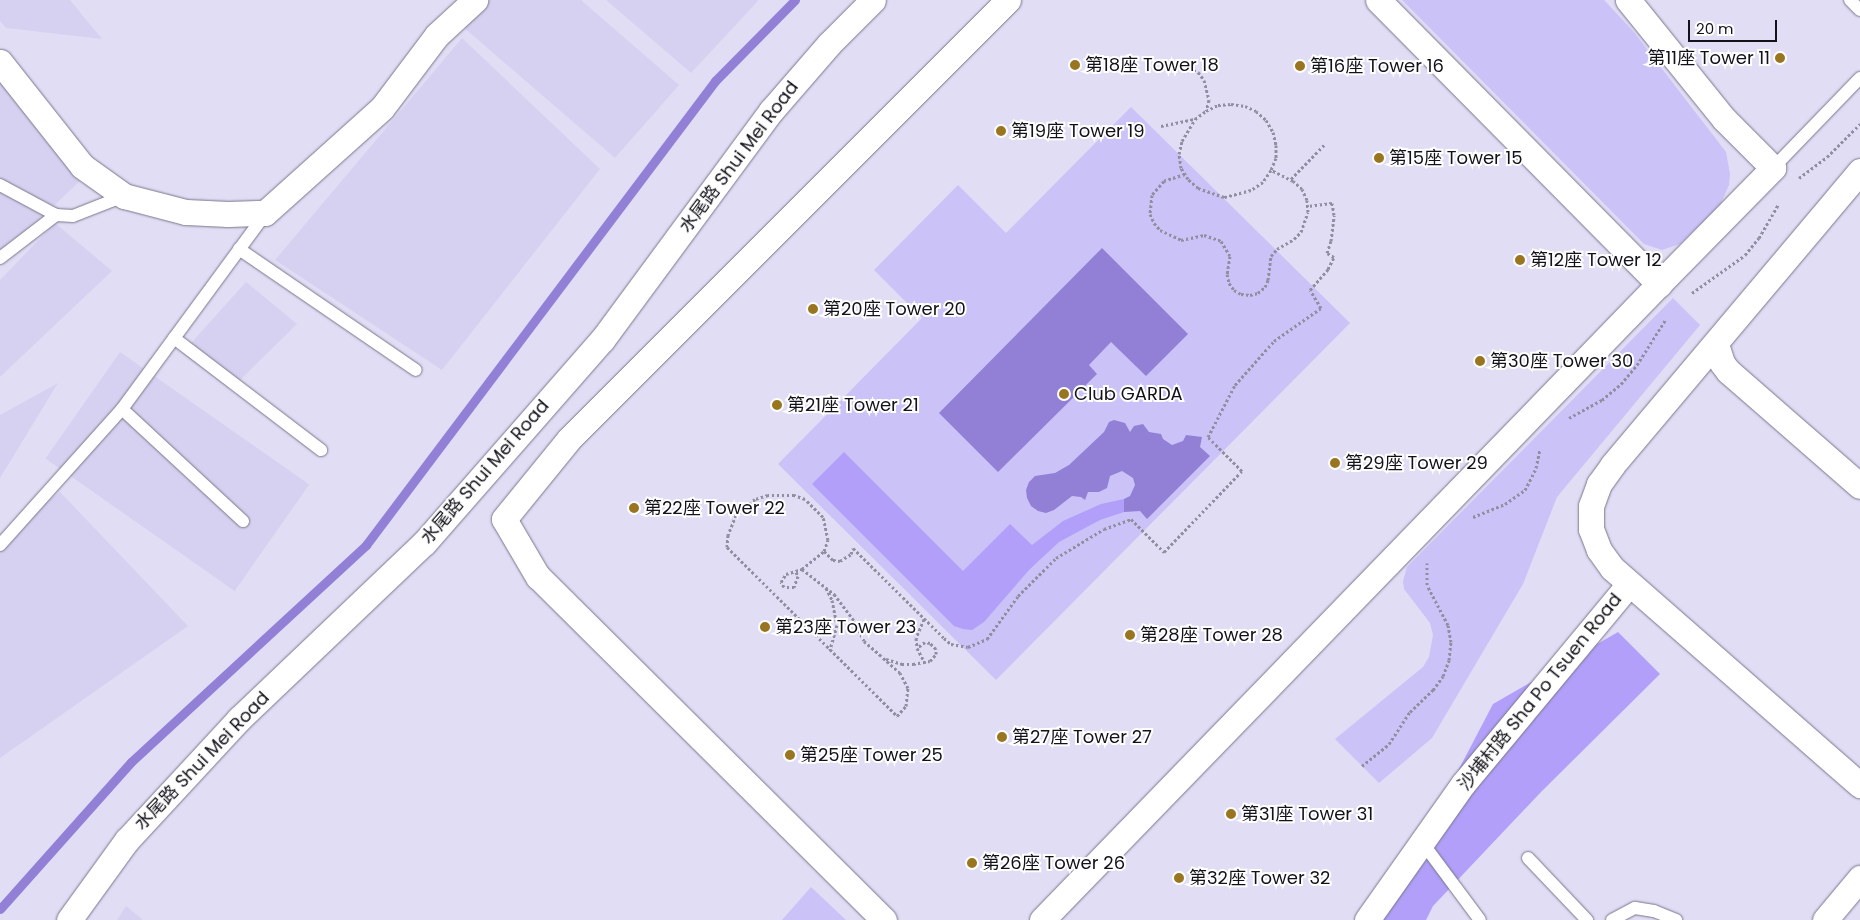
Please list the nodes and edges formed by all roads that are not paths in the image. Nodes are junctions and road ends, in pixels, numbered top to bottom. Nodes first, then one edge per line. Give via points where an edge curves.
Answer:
1 (475, 0) edge
2 (873, 0) edge
3 (1008, 0) edge
4 (1378, 0) edge
5 (1628, 0) edge
6 (1850, 0) edge
7 (1860, 10) edge
8 (0, 62) edge
9 (1860, 78) edge
10 (1774, 168) junction
11 (1860, 171) edge
12 (0, 185) edge
13 (124, 196) junction
14 (265, 213) junction
15 (56, 215) junction
16 (239, 249) junction
17 (0, 258) edge
18 (1659, 284) junction
19 (174, 338) junction
20 (1716, 344) junction
21 (416, 370) dead end
22 (122, 409) junction
23 (321, 450) dead end
24 (1860, 486) edge
25 (242, 521) dead end
26 (0, 546) edge
27 (1629, 584) junction
28 (1860, 785) edge
29 (1422, 842) junction
30 (1528, 858) dead end
31 (1860, 878) edge
32 (69, 920) edge
33 (884, 920) edge
34 (1042, 920) edge
35 (1366, 920) edge
36 (1480, 920) edge
37 (1588, 920) edge
38 (1612, 920) edge
39 (1676, 920) edge
40 (1826, 920) edge

1 - 14 street via 437,35 382,108
2 - 32 street, 水尾路 Shui Mei Road via 829,44 771,111 602,340 424,543 239,719 127,840
3 - 33 street via 569,438 504,519 538,577
4 - 18 street
5 - 10 street via 1724,120
6 - 7 lane
8 - 13 street via 82,166
9 - 10 lane
10 - 18 street
11 - 20 street, 沙埔村路 Sha Po Tsuen Road
12 - 15 lane
13 - 14 street via 186,212
13 - 15 lane via 73,216
14 - 16 lane
15 - 17 lane
16 - 19 lane
16 - 21 lane
18 - 34 street
19 - 22 lane
19 - 23 lane
20 - 24 street via 1722,364 1728,371
20 - 27 street, 沙埔村路 Sha Po Tsuen Road via 1598,484 1591,506 1592,529 1599,550
22 - 25 lane
22 - 26 lane
27 - 28 street
27 - 29 street, 沙埔村路 Sha Po Tsuen Road via 1464,784
29 - 35 street, 沙埔村路 Sha Po Tsuen Road
29 - 36 lane
30 - 37 lane
31 - 40 street
38 - 39 lane via 1635,908

